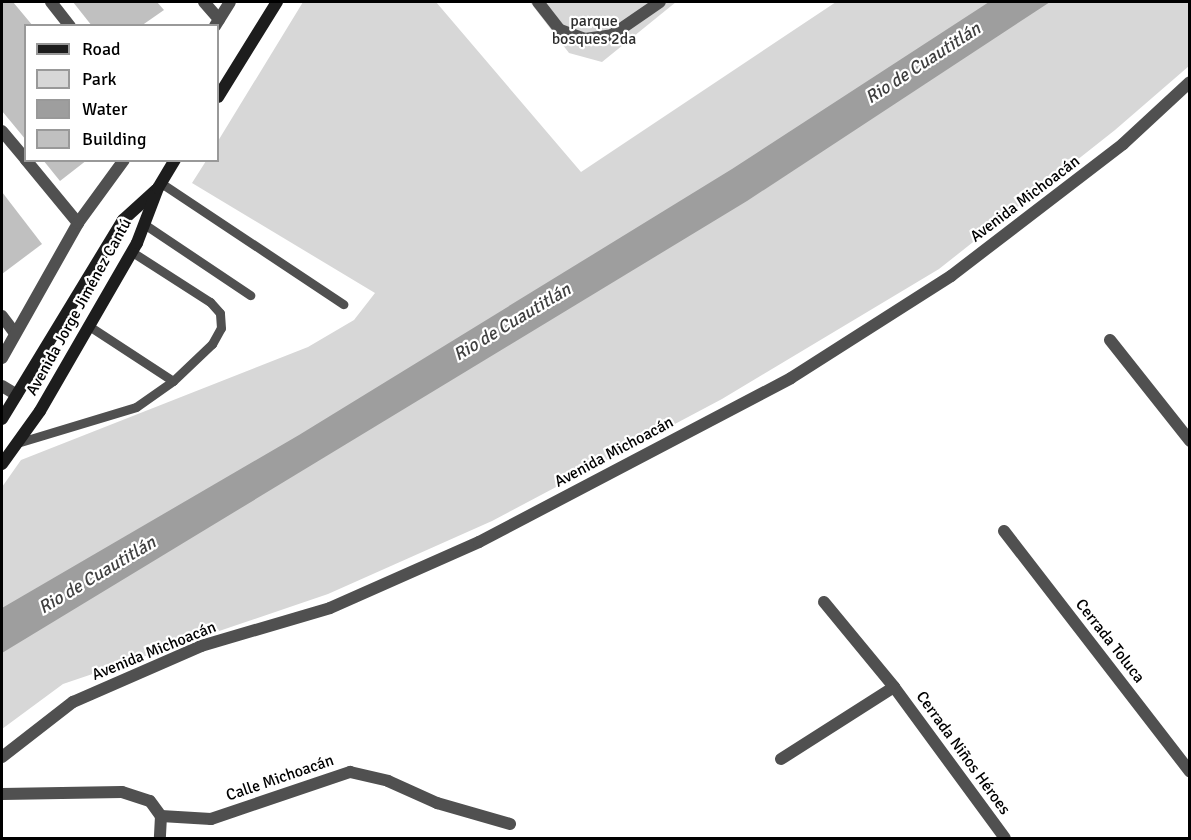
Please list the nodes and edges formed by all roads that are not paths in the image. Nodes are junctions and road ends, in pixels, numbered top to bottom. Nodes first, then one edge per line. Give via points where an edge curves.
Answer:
1 (51, 2) edge
2 (204, 2) edge
3 (230, 2) edge
4 (277, 2) edge
5 (538, 2) edge
6 (660, 2) edge
7 (217, 22) edge
8 (68, 24) edge
9 (1190, 82) edge
10 (219, 95) edge
11 (2, 131) edge
12 (24, 158) edge
13 (28, 162) edge
14 (123, 162) edge
15 (174, 162) edge
16 (159, 185) junction
17 (78, 224) junction
18 (144, 224) junction
19 (132, 252) junction
20 (250, 295) dead end
21 (343, 304) dead end
22 (2, 316) edge
23 (89, 326) junction
24 (15, 333) junction
25 (1110, 340) dead end
26 (2, 358) edge
27 (173, 381) junction
28 (2, 386) edge
29 (17, 395) junction
30 (2, 419) edge
31 (1190, 441) edge
32 (17, 443) junction
33 (2, 464) edge
34 (1004, 531) dead end
35 (824, 602) dead end
36 (894, 687) junction
37 (2, 757) edge
38 (781, 759) dead end
39 (1190, 772) edge
40 (2, 794) edge
41 (161, 816) junction
42 (510, 824) dead end
43 (162, 838) edge
44 (1005, 838) edge

1 - 8 street
2 - 7 street
3 - 7 street
4 - 10 main road
5 - 6 street via 560,30 585,39 612,35
9 - 37 street, Avenida Michoacán via 1123,144 951,276 790,378 479,542 330,609 201,646 73,702
11 - 12 street
13 - 17 street
14 - 17 street
15 - 16 main road, Avenida Jorge Jiménez Cantú
16 - 18 main road, Avenida Jorge Jiménez Cantú
16 - 21 lane
16 - 29 main road via 123,220
17 - 24 street
18 - 19 main road, Avenida Jorge Jiménez Cantú
18 - 20 lane
19 - 23 main road, Avenida Jorge Jiménez Cantú
19 - 27 lane via 210,302 220,313 221,328 212,344
22 - 24 street
23 - 27 lane
23 - 32 main road, Avenida Jorge Jiménez Cantú
24 - 26 street
25 - 31 street
27 - 32 lane via 136,407
28 - 29 street
29 - 30 main road
32 - 33 main road, Avenida Jorge Jiménez Cantú
34 - 39 street, Cerrada Toluca
35 - 36 street, Cerrada Niños Héroes
36 - 38 street, Cerrada Niños Héroes
36 - 44 street, Cerrada Niños Héroes
40 - 41 street via 122,792 150,801
41 - 42 street, Calle Michoacán via 211,819 350,772 388,781 437,803
41 - 43 street

